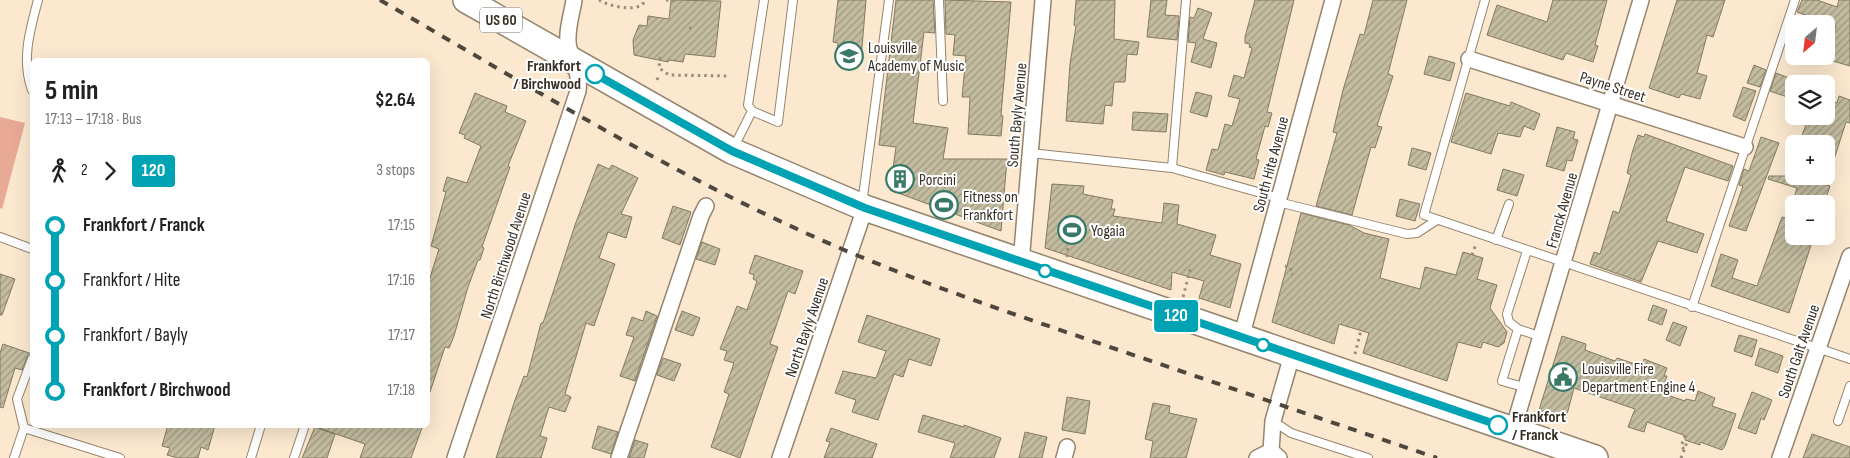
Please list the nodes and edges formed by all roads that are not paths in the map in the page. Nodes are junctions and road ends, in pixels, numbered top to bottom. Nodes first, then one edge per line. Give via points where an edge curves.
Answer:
1 (38, 0) edge
2 (466, 0) edge
3 (574, 0) edge
4 (764, 0) edge
5 (793, 0) edge
6 (889, 0) edge
7 (939, 0) edge
8 (1043, 0) edge
9 (1186, 0) edge
10 (1333, 0) edge
11 (1486, 0) edge
12 (1641, 0) edge
13 (1795, 0) edge
14 (1469, 59) junction
15 (575, 62) junction
16 (30, 84) edge
17 (943, 101) dead end
18 (1610, 104) junction
19 (752, 111) junction
20 (1745, 147) junction
21 (732, 151) junction
22 (1030, 153) junction
23 (1172, 168) junction
24 (1279, 200) junction
25 (1509, 204) dead end
26 (706, 206) dead end
27 (863, 207) junction
28 (1437, 220) junction
29 (0, 237) edge
30 (1496, 240) junction
31 (30, 248) edge
32 (1527, 251) junction
33 (1850, 256) edge
34 (1021, 263) junction
35 (1564, 264) junction
36 (1692, 307) junction
37 (1518, 329) junction
38 (1542, 337) junction
39 (1241, 338) junction
40 (1818, 348) junction
41 (1292, 355) junction
42 (1850, 359) edge
43 (30, 364) edge
44 (1850, 386) edge
45 (1526, 388) junction
46 (1272, 421) junction
47 (1838, 421) dead end
48 (24, 428) junction
49 (260, 428) edge
50 (304, 428) edge
51 (1513, 430) junction
52 (1275, 454) edge
53 (14, 458) edge
54 (120, 458) edge
55 (251, 458) edge
56 (294, 458) edge
57 (455, 458) edge
58 (618, 458) edge
59 (780, 458) edge
60 (1257, 458) edge
61 (1368, 458) edge
62 (1594, 458) edge
63 (1780, 458) edge

1 - 16 lane via 27,49
2 - 15 main road, US 60
3 - 15 street, North Birchwood Avenue via 568,38
4 - 19 lane via 748,105
5 - 19 lane via 778,122
6 - 27 lane
7 - 17 lane
8 - 22 street, South Bayly Avenue
9 - 23 lane
10 - 24 street, South Hite Avenue
11 - 14 lane
12 - 18 street, Franck Avenue
13 - 20 lane
14 - 18 street, Payne Street
14 - 28 lane via 1424,216
15 - 21 main road, US 60
15 - 57 street, North Birchwood Avenue via 580,76 578,90
18 - 20 street, Payne Street
18 - 35 street, Franck Avenue
19 - 21 lane
20 - 36 lane
21 - 27 main road, US 60
22 - 23 lane
22 - 34 street, South Bayly Avenue
23 - 24 lane
24 - 28 lane via 1407,234 1417,234
24 - 39 street, South Hite Avenue
25 - 30 lane
26 - 58 street
27 - 34 main road, US 60
27 - 59 street, North Bayly Avenue
28 - 30 lane
29 - 31 lane
30 - 32 lane
32 - 35 lane
32 - 37 lane via 1507,314 1509,322
33 - 40 street, South Galt Avenue
34 - 39 main road, US 60
35 - 36 lane
35 - 38 street, Franck Avenue
36 - 40 lane
37 - 38 lane
37 - 45 lane via 1502,381
38 - 45 street, Franck Avenue
39 - 41 main road, US 60
40 - 42 lane
40 - 63 street, South Galt Avenue
41 - 46 street
41 - 51 main road, US 60
43 - 48 lane via 17,399
44 - 47 lane
45 - 51 street, Franck Avenue
46 - 52 street
46 - 61 lane via 1291,432
48 - 53 lane
48 - 54 lane
49 - 55 lane
50 - 56 lane
51 - 62 main road, US 60
52 - 60 street

